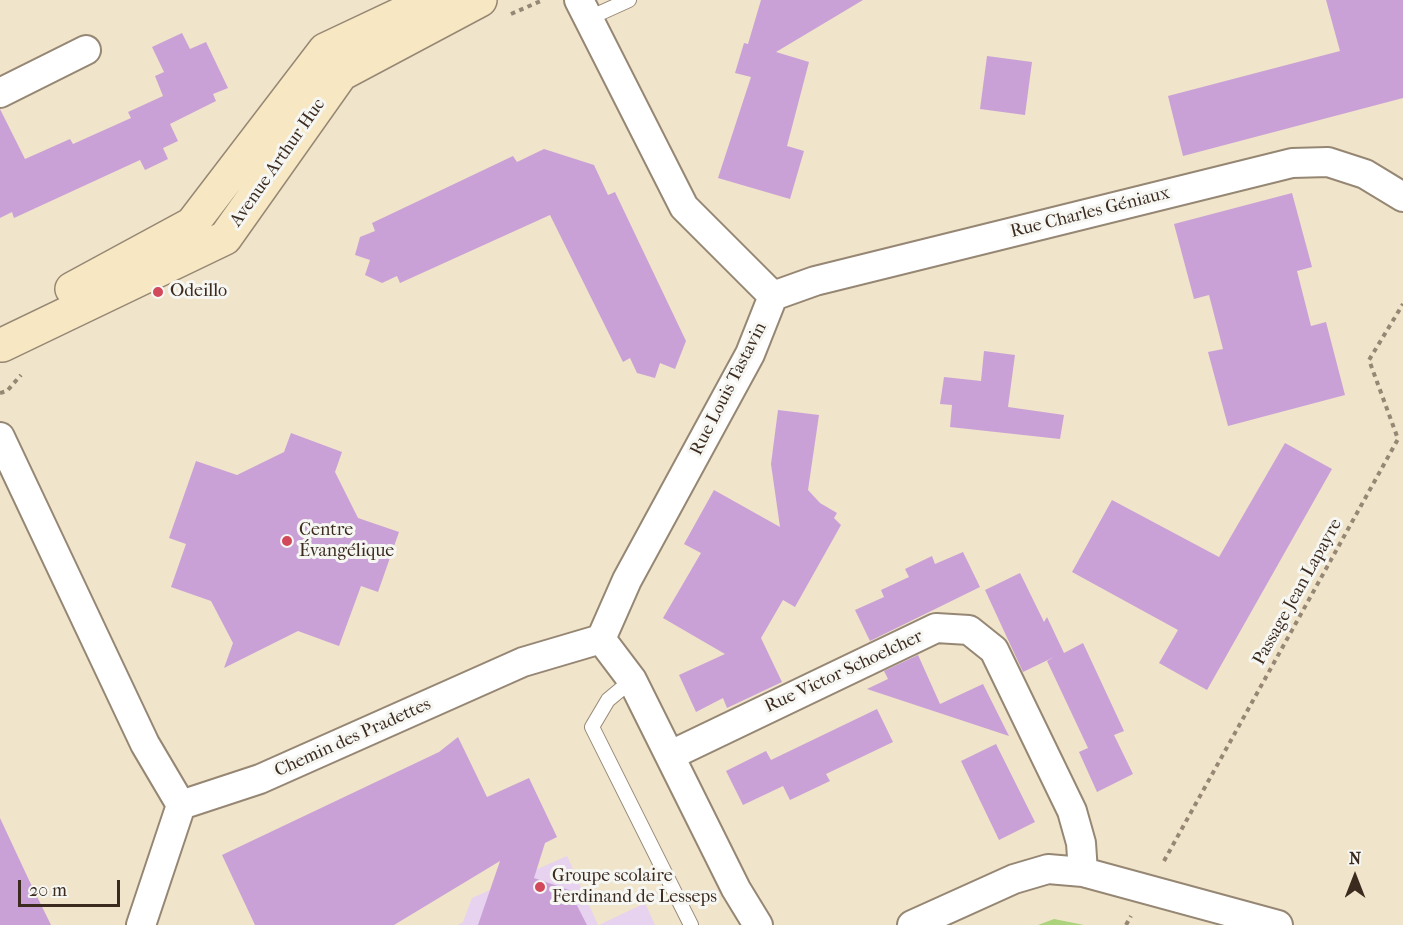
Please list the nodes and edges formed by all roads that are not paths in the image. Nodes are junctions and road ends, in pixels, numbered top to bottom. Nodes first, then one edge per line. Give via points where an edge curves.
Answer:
1 (431, 0) edge
2 (480, 0) edge
3 (629, 0) edge
4 (583, 10) edge
5 (86, 50) dead end
6 (0, 93) edge
7 (1403, 196) edge
8 (773, 296) junction
9 (1, 346) edge
10 (0, 437) edge
11 (601, 639) junction
12 (632, 680) junction
13 (671, 755) junction
14 (181, 805) junction
15 (1083, 872) junction
16 (141, 925) edge
17 (691, 925) edge
18 (758, 925) edge
19 (912, 925) edge
20 (1278, 925) edge

1 - 9 street, Avenue Arthur Huc via 325,50 192,224
2 - 9 street, Avenue Arthur Huc via 341,74 225,238
3 - 4 lane
4 - 8 street via 684,207
5 - 6 street
7 - 8 street, Rue Charles Géniaux via 1365,174 1328,162 1292,163 815,281
8 - 11 street, Rue Louis Tastavin via 750,354 627,580
10 - 14 street via 145,744
11 - 12 street
11 - 14 street, Chemin des Pradettes via 523,662 260,779
12 - 13 street
12 - 17 lane via 608,700 592,727
13 - 15 street, Rue Victor Schoelcher via 936,628 969,630 994,650 1072,811 1082,843
13 - 18 street via 736,889
14 - 16 street
15 - 19 street via 1048,869 1014,879
15 - 20 street

